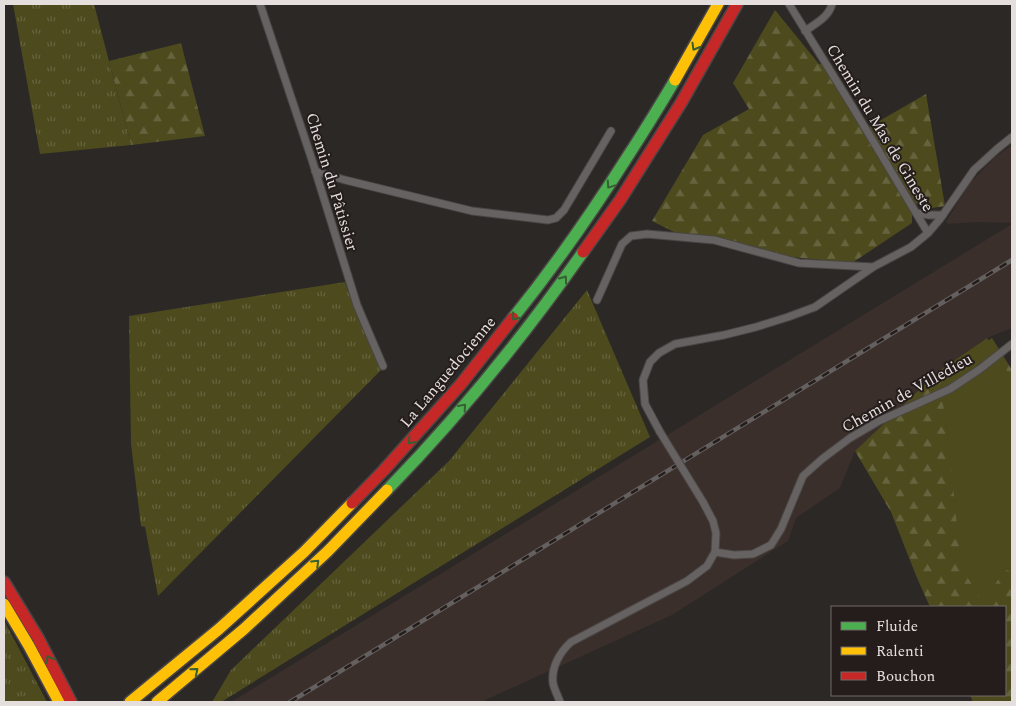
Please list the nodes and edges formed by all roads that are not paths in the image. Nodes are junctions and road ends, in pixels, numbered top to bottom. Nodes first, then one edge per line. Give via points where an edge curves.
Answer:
1 (260, 4) edge
2 (718, 4) edge
3 (737, 4) edge
4 (789, 4) edge
5 (832, 4) edge
6 (805, 31) junction
7 (611, 131) dead end
8 (1012, 137) edge
9 (315, 171) junction
10 (916, 213) junction
11 (943, 215) junction
12 (928, 233) junction
13 (873, 267) junction
14 (597, 300) dead end
15 (1012, 344) edge
16 (383, 366) dead end
17 (715, 552) junction
18 (4, 582) edge
19 (4, 604) edge
20 (59, 702) edge
21 (71, 702) edge
22 (130, 702) edge
23 (157, 702) edge
24 (560, 702) edge

1 - 9 street, Chemin du Pâtissier
2 -> 22 highway, La Languedocienne via 653,118 595,207 522,308 456,390 332,525 214,634
23 -> 3 highway, La Languedocienne via 247,627 335,545 483,383 545,306 621,198 690,90
4 - 6 street, Chemin du Mas de Gineste
5 - 6 street via 821,20
6 - 10 street, Chemin du Mas de Gineste
7 - 9 street via 564,210 556,218 548,220 472,211
8 - 11 street, Chemin du Mas de Gineste via 974,170
9 - 16 street, Chemin du Pâtissier via 356,305
10 - 11 street
10 - 12 street, Chemin du Mas de Gineste
11 - 12 street, Chemin du Mas de Gineste
12 - 13 street via 912,247
13 - 14 street via 800,263 714,240 648,234 631,236 622,244
13 - 17 street, bridge via 815,307 724,335 675,344 650,362 643,380 645,404 713,521
15 - 17 street, Chemin de Villedieu via 950,389 879,421 822,459 803,476 781,529 771,544 753,554 734,556
17 - 24 street via 706,566 687,581 571,642 555,664 553,673 553,684
21 -> 18 highway
19 - 20 highway

